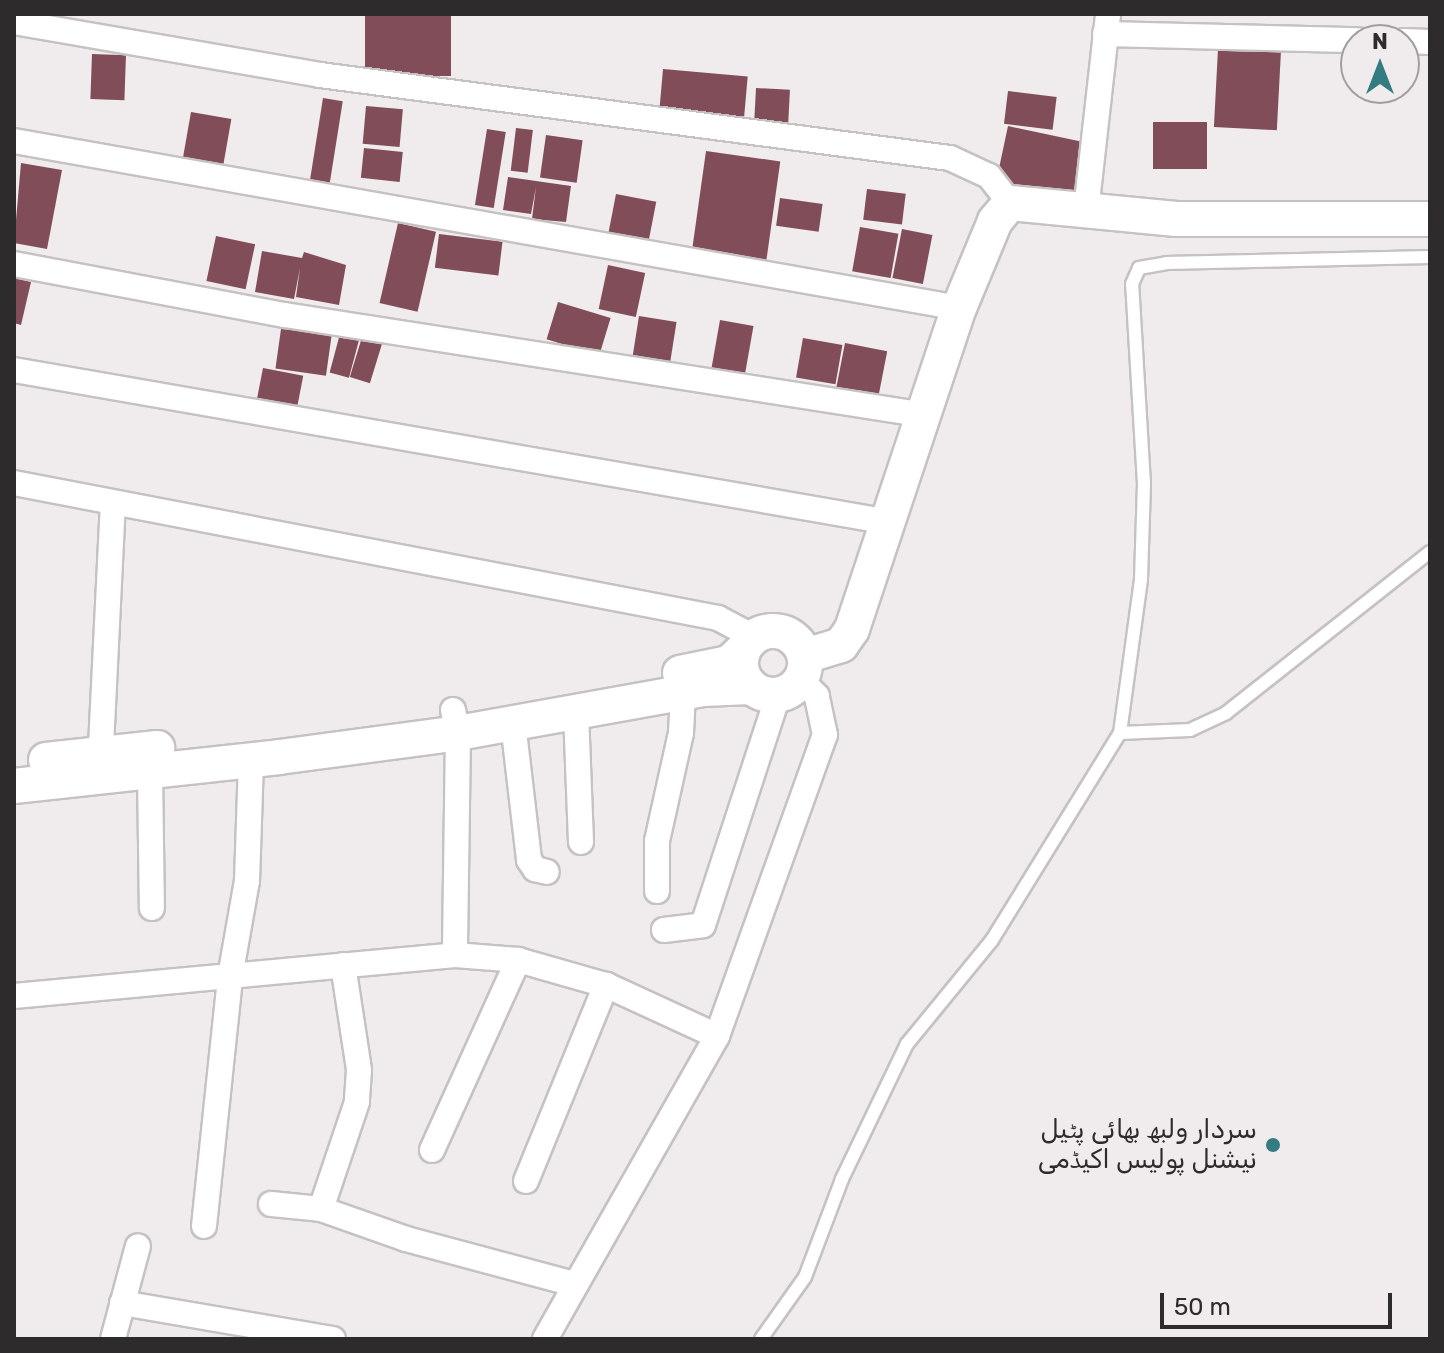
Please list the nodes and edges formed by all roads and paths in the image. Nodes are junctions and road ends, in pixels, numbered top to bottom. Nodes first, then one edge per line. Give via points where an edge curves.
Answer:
1 (14, 22) edge
2 (1106, 24) edge
3 (1340, 39) edge
4 (14, 141) edge
5 (1010, 203) junction
6 (1086, 211) junction
7 (1430, 219) edge
8 (1430, 257) edge
9 (14, 264) edge
10 (959, 308) junction
11 (14, 370) edge
12 (926, 415) junction
13 (14, 483) edge
14 (113, 503) junction
15 (884, 521) junction
16 (1430, 552) edge
17 (748, 644) junction
18 (784, 680) junction
19 (683, 693) junction
20 (576, 712) junction
21 (456, 721) junction
22 (513, 723) junction
23 (1120, 733) junction
24 (251, 760) junction
25 (14, 764) edge
26 (100, 765) junction
27 (150, 772) junction
28 (14, 786) edge
29 (581, 842) dead end
30 (547, 872) dead end
31 (657, 891) dead end
32 (152, 908) dead end
33 (664, 930) dead end
34 (455, 955) junction
35 (518, 960) junction
36 (343, 965) junction
37 (230, 977) junction
38 (606, 985) junction
39 (14, 996) edge
40 (717, 1036) junction
41 (432, 1150) dead end
42 (526, 1181) dead end
43 (271, 1204) dead end
44 (321, 1209) junction
45 (204, 1226) dead end
46 (138, 1246) dead end
47 (574, 1284) junction
48 (122, 1303) junction
49 (113, 1339) edge
50 (333, 1339) edge
51 (545, 1339) edge
52 (761, 1339) edge

1 - 5 street via 320,75 950,158 989,176
2 - 3 street
2 - 6 street
4 - 10 street
5 - 6 main road
5 - 10 main road via 995,221
6 - 7 main road via 1176,219
8 - 23 lane via 1139,268 1132,284 1143,516
9 - 12 street via 285,315
10 - 12 main road
11 - 15 street
12 - 15 main road
13 - 14 street
14 - 17 street via 718,618
14 - 26 street
15 - 18 main road via 852,629 841,645
16 - 23 lane via 1226,713 1190,730
17 - 18 main road via 743,676
17 - 18 main road via 784,632
17 - 21 main road via 709,670
18 - 19 main road
18 - 33 street via 703,925
18 - 40 street via 817,696 825,735
19 - 20 main road
19 - 31 street via 671,791 657,841
20 - 22 main road
20 - 29 street
21 - 22 main road
21 - 24 main road
21 - 26 main road via 277,737
21 - 34 street
22 - 30 street via 529,860
23 - 52 lane via 992,940 907,1044 847,1167 805,1277
24 - 27 main road
24 - 37 street via 247,881
25 - 26 main road
26 - 27 main road
26 - 28 main road
27 - 32 street
34 - 35 street
34 - 36 street
35 - 38 street
35 - 41 street
36 - 37 street
36 - 44 street via 359,1070 357,1102
37 - 39 street
37 - 45 street
38 - 40 street
38 - 42 street
40 - 47 street
43 - 44 street
44 - 47 street via 406,1239
46 - 48 street
47 - 51 street
48 - 49 street
48 - 50 street

